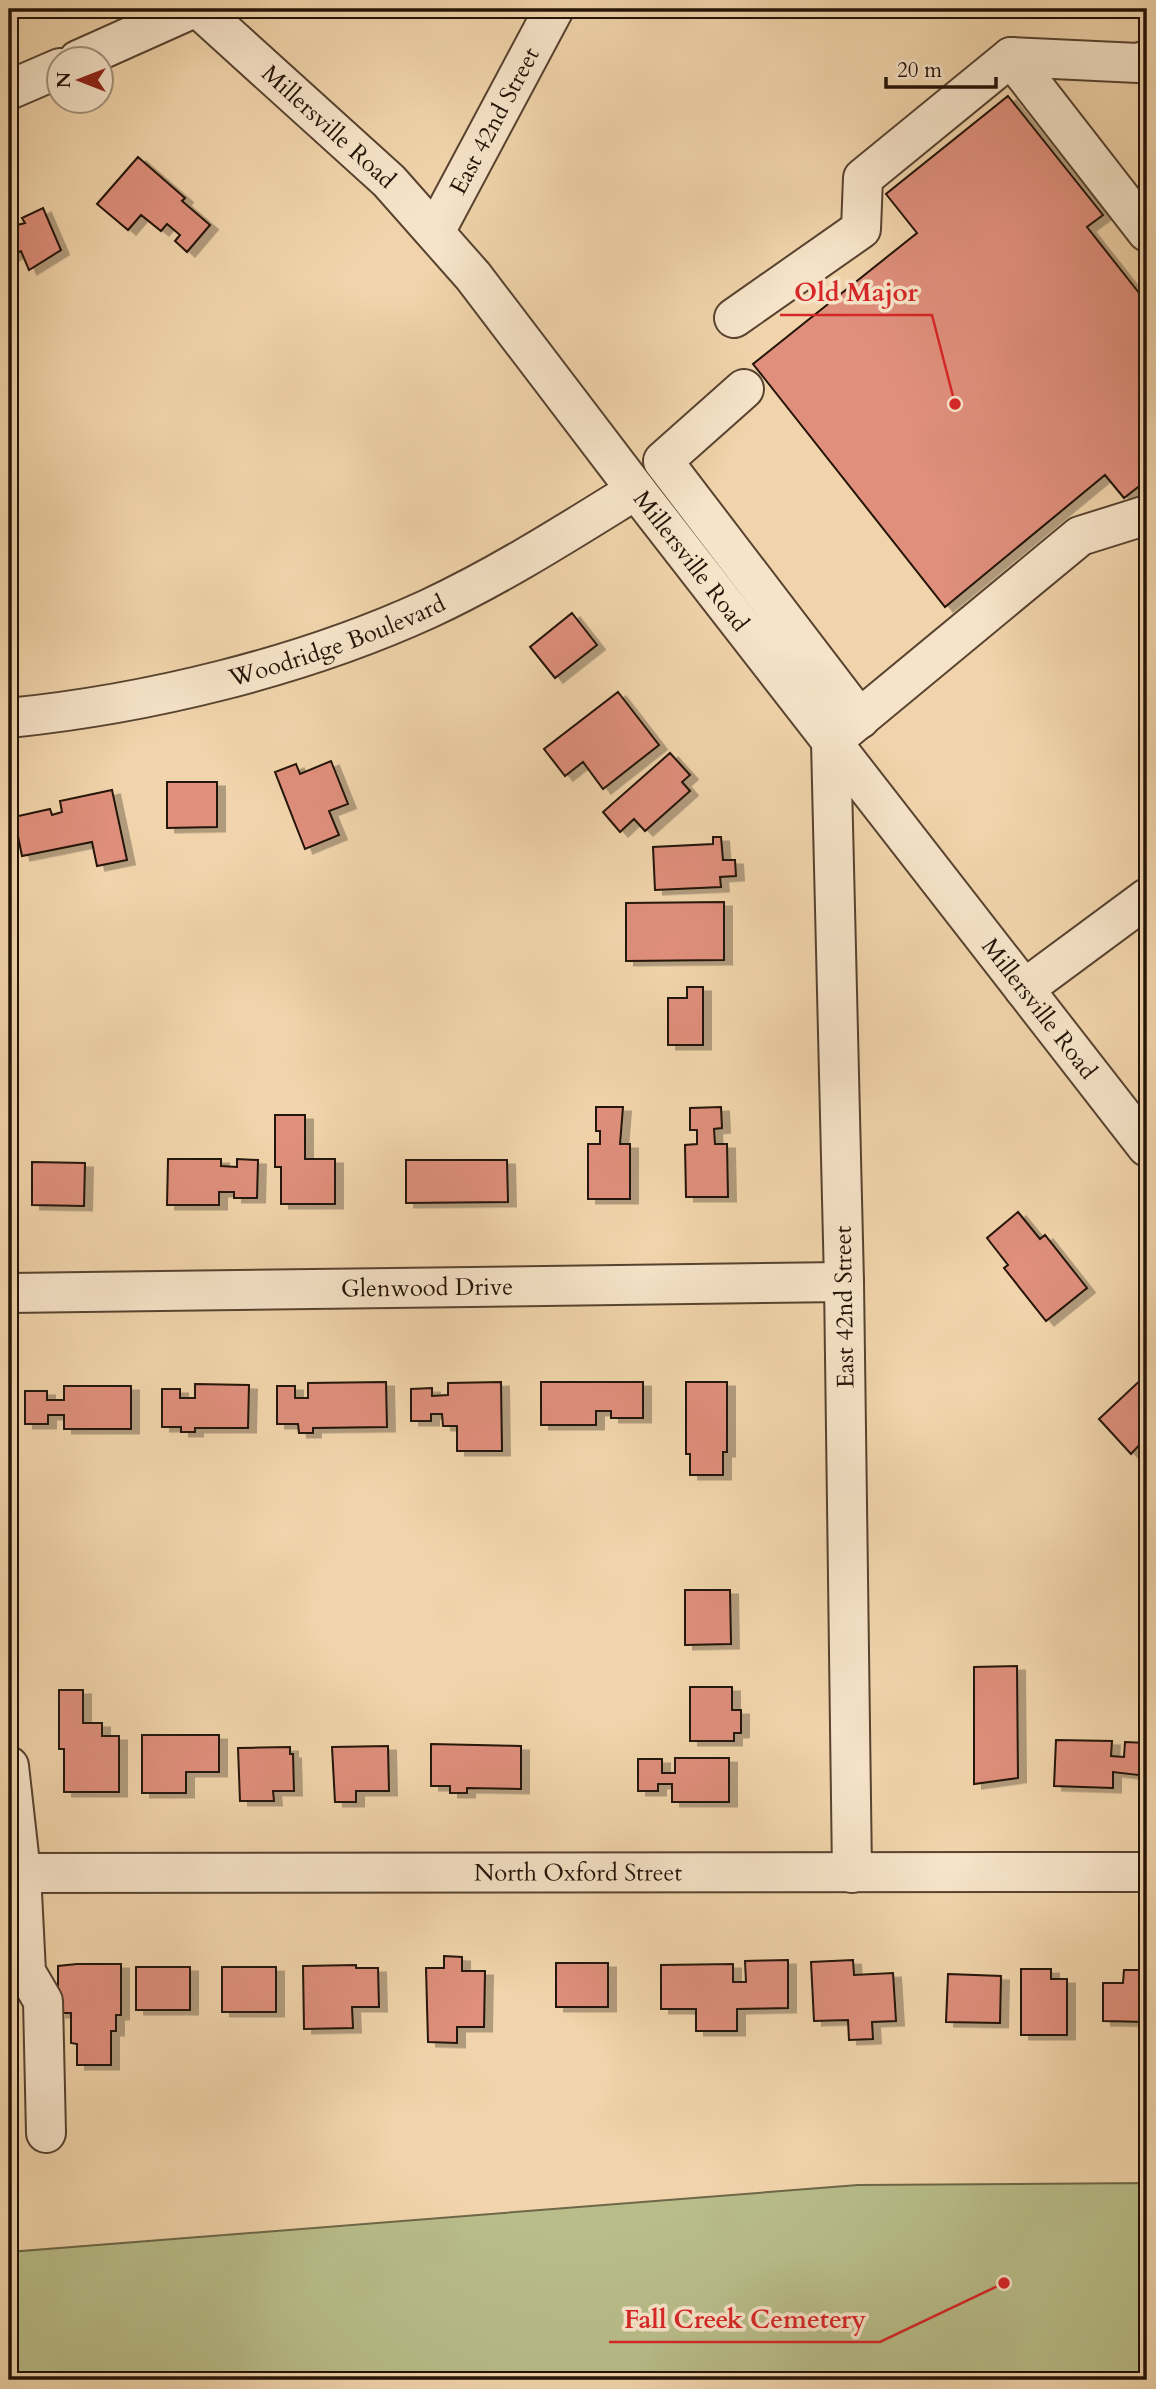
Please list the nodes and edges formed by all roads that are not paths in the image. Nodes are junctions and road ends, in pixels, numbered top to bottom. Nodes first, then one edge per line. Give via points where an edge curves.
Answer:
1 (192, 9) edge
2 (199, 9) edge
3 (554, 9) edge
4 (109, 46) edge
5 (1012, 57) junction
6 (1147, 60) edge
7 (46, 74) edge
8 (9, 90) edge
9 (435, 232) junction
10 (1147, 232) edge
11 (734, 318) dead end
12 (744, 389) dead end
13 (636, 490) junction
14 (1147, 516) edge
15 (9, 718) edge
16 (846, 730) junction
17 (1147, 898) edge
18 (1024, 989) junction
19 (1147, 1147) edge
20 (844, 1282) junction
21 (9, 1293) edge
22 (9, 1766) edge
23 (1147, 1872) edge
24 (15, 1873) edge
25 (852, 1873) junction
26 (46, 2133) dead end

1 - 4 street
2 - 9 street, Millersville Road via 389,181
3 - 9 street, East 42nd Street
5 - 6 street
5 - 10 street
5 - 11 street via 863,178 861,229
7 - 8 street
9 - 13 street, Millersville Road via 473,275
12 - 16 street via 663,461
13 - 15 street, Woodridge Boulevard via 490,579 349,640 170,691
13 - 16 street, Millersville Road
14 - 16 street via 1080,536
16 - 18 street, Millersville Road
16 - 20 street, East 42nd Street
17 - 18 street
18 - 19 street, Millersville Road
20 - 21 street, Glenwood Drive
20 - 25 street, East 42nd Street
22 - 24 street
23 - 25 street, North Oxford Street
24 - 25 street, North Oxford Street
24 - 26 street via 26,1972 43,2001

